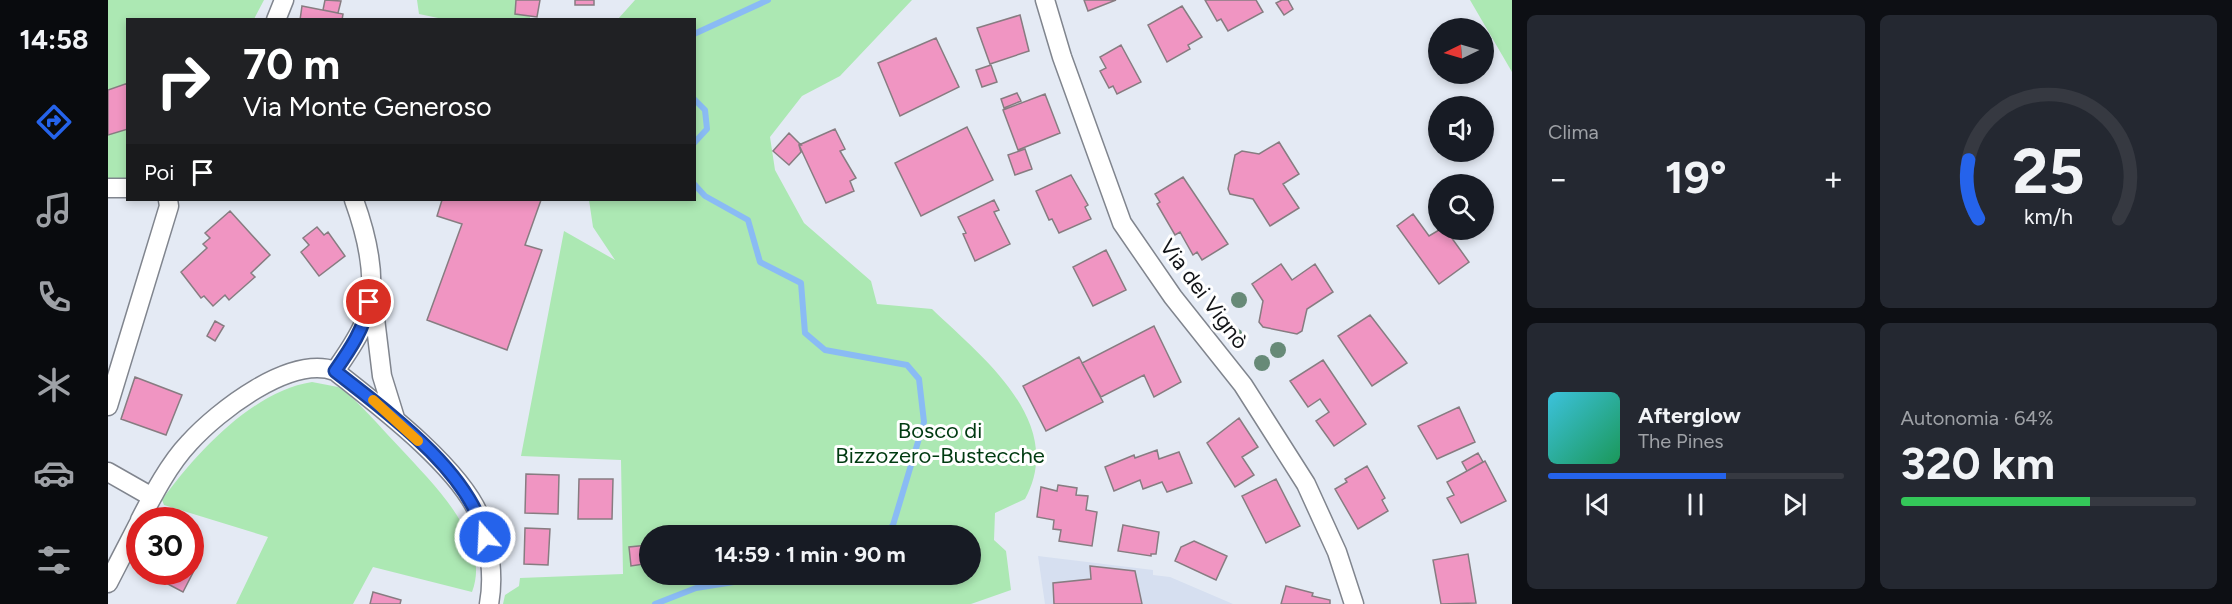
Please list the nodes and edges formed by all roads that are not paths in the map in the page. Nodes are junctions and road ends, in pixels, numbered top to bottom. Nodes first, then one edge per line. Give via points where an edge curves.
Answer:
1 (284, 0) edge
2 (1045, 0) edge
3 (277, 18) edge
4 (108, 188) edge
5 (126, 188) edge
6 (168, 201) edge
7 (354, 201) edge
8 (371, 284) junction
9 (335, 371) junction
10 (108, 406) edge
11 (395, 418) junction
12 (108, 472) edge
13 (152, 497) junction
14 (147, 507) edge
15 (126, 548) edge
16 (108, 583) edge
17 (489, 604) edge
18 (1354, 604) edge

1 - 3 street
2 - 18 street, Via dei Vignò via 1122,223 1173,297 1243,385 1306,484 1337,552
4 - 5 street
6 - 10 street via 170,206
7 - 8 street via 368,248
8 - 9 street via 366,320
8 - 11 street via 382,376
9 - 11 street
9 - 13 street via 310,367 288,372 236,403 188,443
11 - 17 street via 456,479 480,517 489,556
12 - 13 street
13 - 14 street
15 - 16 street

